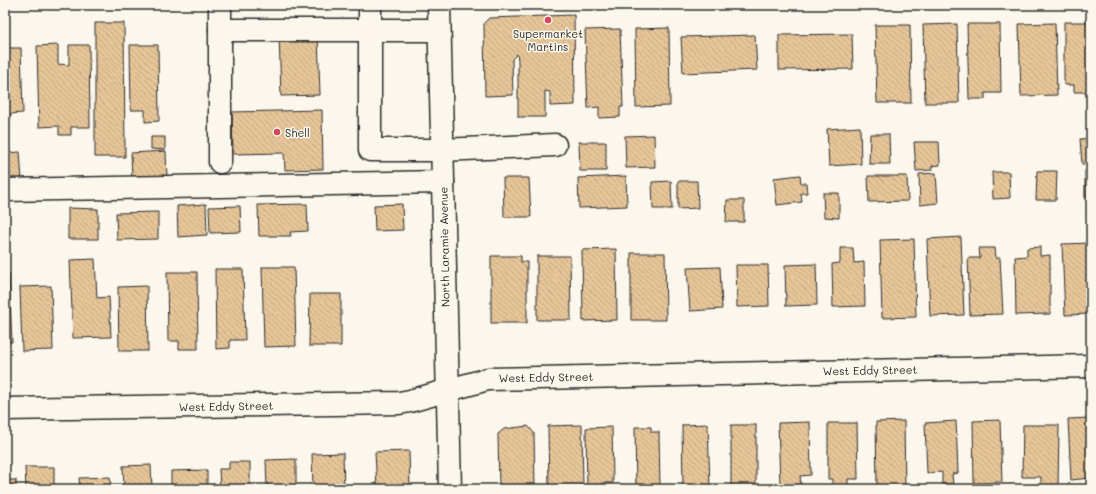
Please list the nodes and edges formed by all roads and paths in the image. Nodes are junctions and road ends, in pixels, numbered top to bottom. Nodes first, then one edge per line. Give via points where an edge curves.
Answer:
1 (220, 5) edge
2 (370, 5) edge
3 (438, 5) edge
4 (220, 30) junction
5 (370, 30) junction
6 (439, 30) junction
7 (555, 145) dead end
8 (442, 150) junction
9 (220, 162) dead end
10 (443, 182) junction
11 (5, 190) edge
12 (1091, 366) edge
13 (448, 390) junction
14 (5, 409) edge
15 (450, 489) edge

1 - 4 street
2 - 5 street
3 - 6 street, North Laramie Avenue
4 - 5 street
4 - 9 street
5 - 6 street
5 - 8 street via 370,150
6 - 8 street, North Laramie Avenue
7 - 8 street
8 - 10 street, North Laramie Avenue
10 - 11 street
10 - 13 street, North Laramie Avenue
12 - 13 street, West Eddy Street via 488,379
13 - 14 street, West Eddy Street via 399,403
13 - 15 street, North Laramie Avenue

